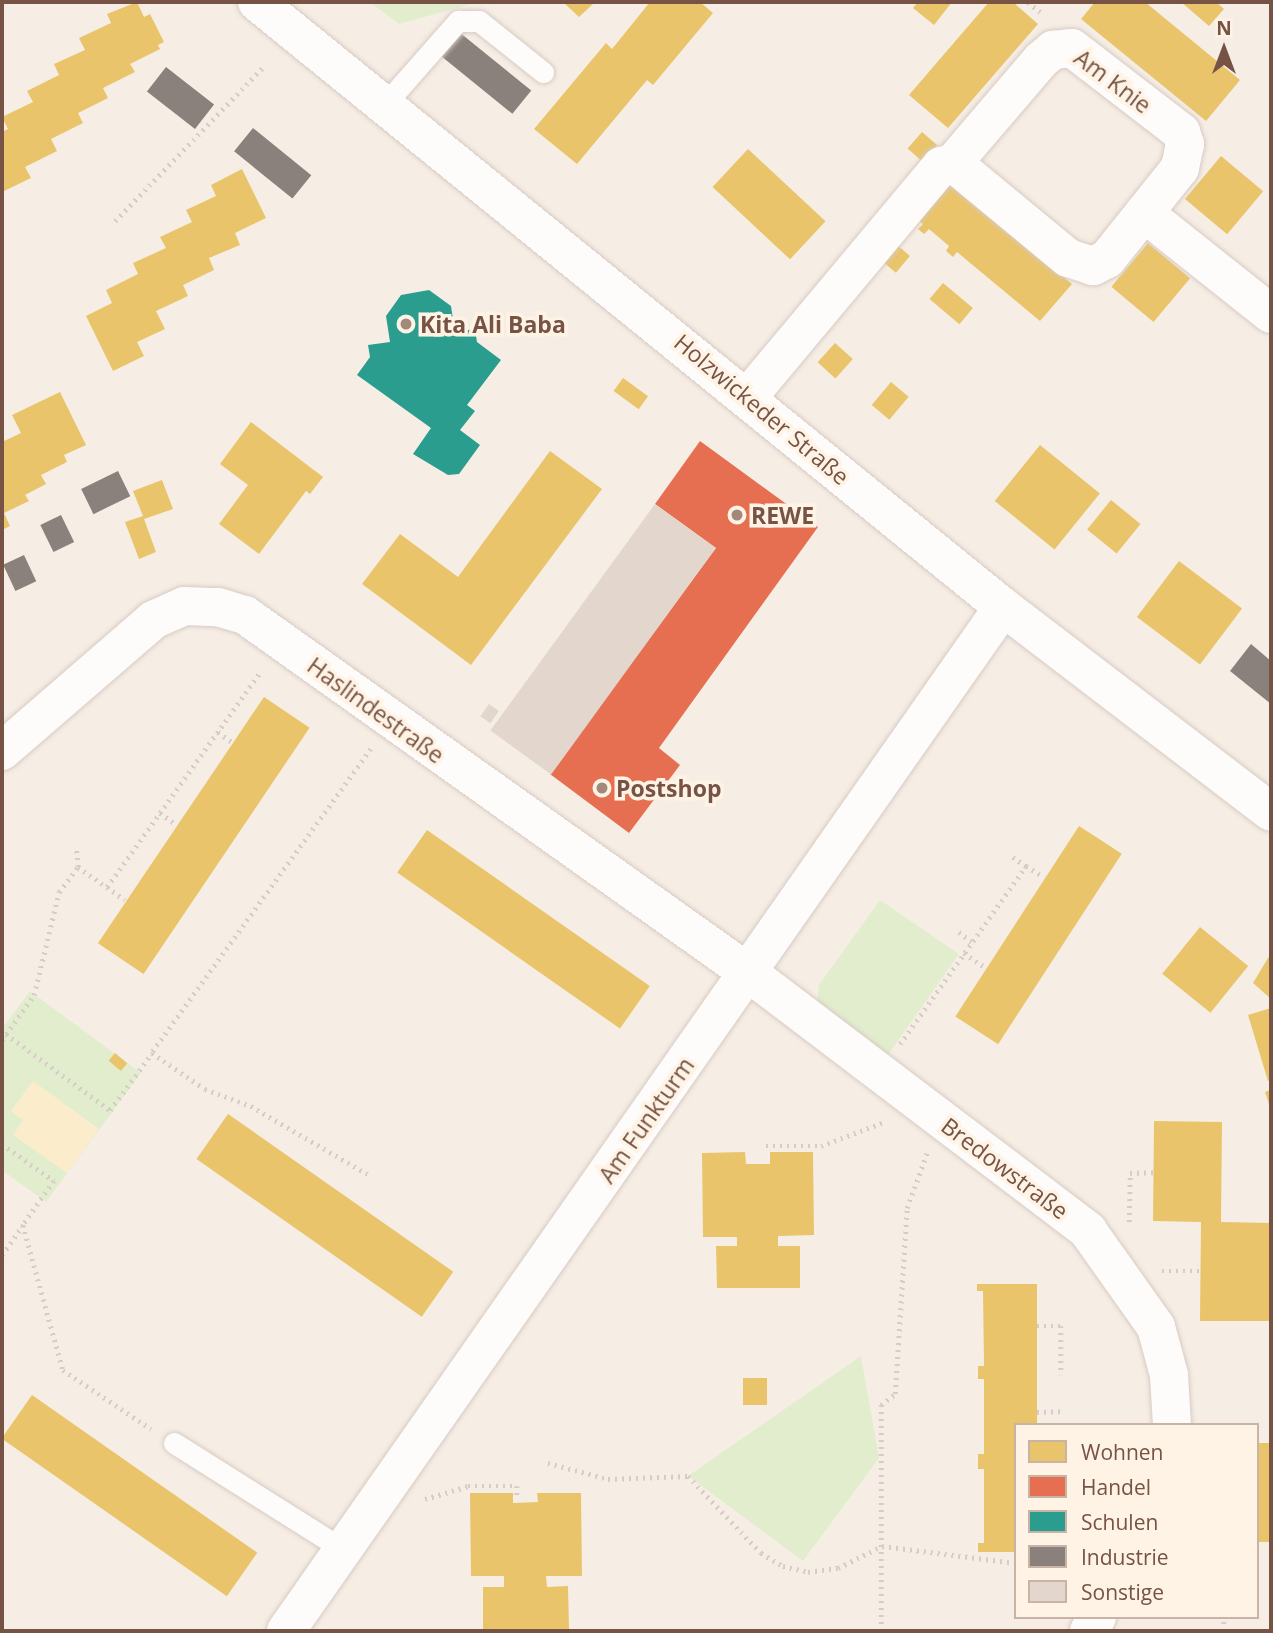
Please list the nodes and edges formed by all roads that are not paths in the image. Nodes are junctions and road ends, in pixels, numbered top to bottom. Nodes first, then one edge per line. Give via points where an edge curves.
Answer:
1 (257, 2) edge
2 (543, 72) dead end
3 (384, 104) junction
4 (953, 163) junction
5 (1144, 213) junction
6 (1271, 314) edge
7 (747, 398) junction
8 (1003, 607) junction
9 (2, 751) edge
10 (1271, 812) edge
11 (750, 974) junction
12 (1172, 1423) edge
13 (174, 1443) road end
14 (342, 1549) junction
15 (286, 1631) edge

1 - 3 street, Holzwickeder Straße
2 - 3 lane via 479,21 458,21
3 - 7 street, Holzwickeder Straße
4 - 5 street, Am Knie via 1080,266 1107,259
4 - 5 street, Am Knie via 1041,60 1054,50 1072,48 1181,132 1186,153 1180,168
4 - 7 street, Am Knie via 941,166
5 - 6 street
7 - 8 street, Holzwickeder Straße
8 - 10 street, Holzwickeder Straße
8 - 11 street, Am Funkturm via 853,815
9 - 11 street, Haslindestraße via 153,620 184,606 218,607 245,615
11 - 12 street, Bredowstraße via 1088,1231 1156,1327 1169,1375
11 - 14 street, Am Funkturm
13 - 14 lane
14 - 15 street, Am Funkturm

